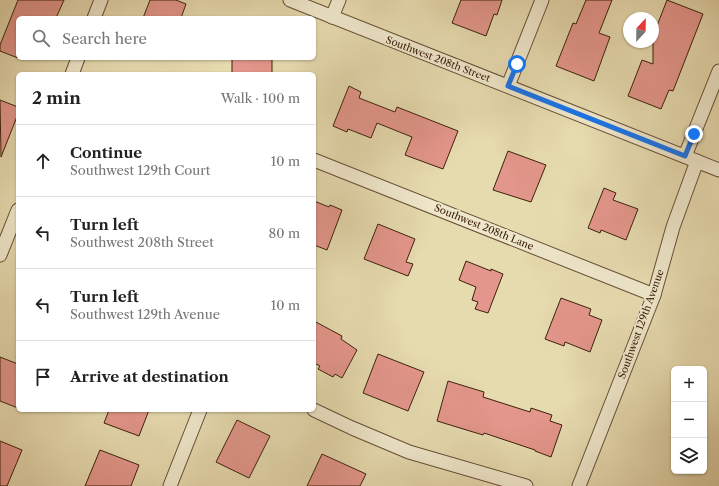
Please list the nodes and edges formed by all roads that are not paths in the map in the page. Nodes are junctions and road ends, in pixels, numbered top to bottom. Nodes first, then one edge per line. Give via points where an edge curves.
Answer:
1 (101, 0) edge
2 (290, 0) edge
3 (339, 0) edge
4 (542, 0) edge
5 (95, 16) edge
6 (332, 17) junction
7 (77, 60) edge
8 (719, 71) edge
9 (73, 72) edge
10 (508, 86) junction
11 (691, 158) junction
12 (316, 161) edge
13 (719, 170) edge
14 (16, 215) edge
15 (0, 255) edge
16 (654, 295) junction
17 (316, 411) edge
18 (199, 412) edge
19 (170, 486) edge
20 (526, 486) edge
21 (579, 486) edge

1 - 5 street
2 - 6 street, Southwest 208th Street
3 - 6 street
4 - 10 street
6 - 10 street, Southwest 208th Street
7 - 9 street
8 - 11 street, Southwest 129th Avenue
10 - 11 street, Southwest 208th Street
11 - 13 street, Southwest 208th Street
11 - 16 street, Southwest 129th Avenue
12 - 16 street, Southwest 208th Lane
14 - 15 street
16 - 21 street, Southwest 129th Avenue
17 - 20 street via 409,452
18 - 19 street

